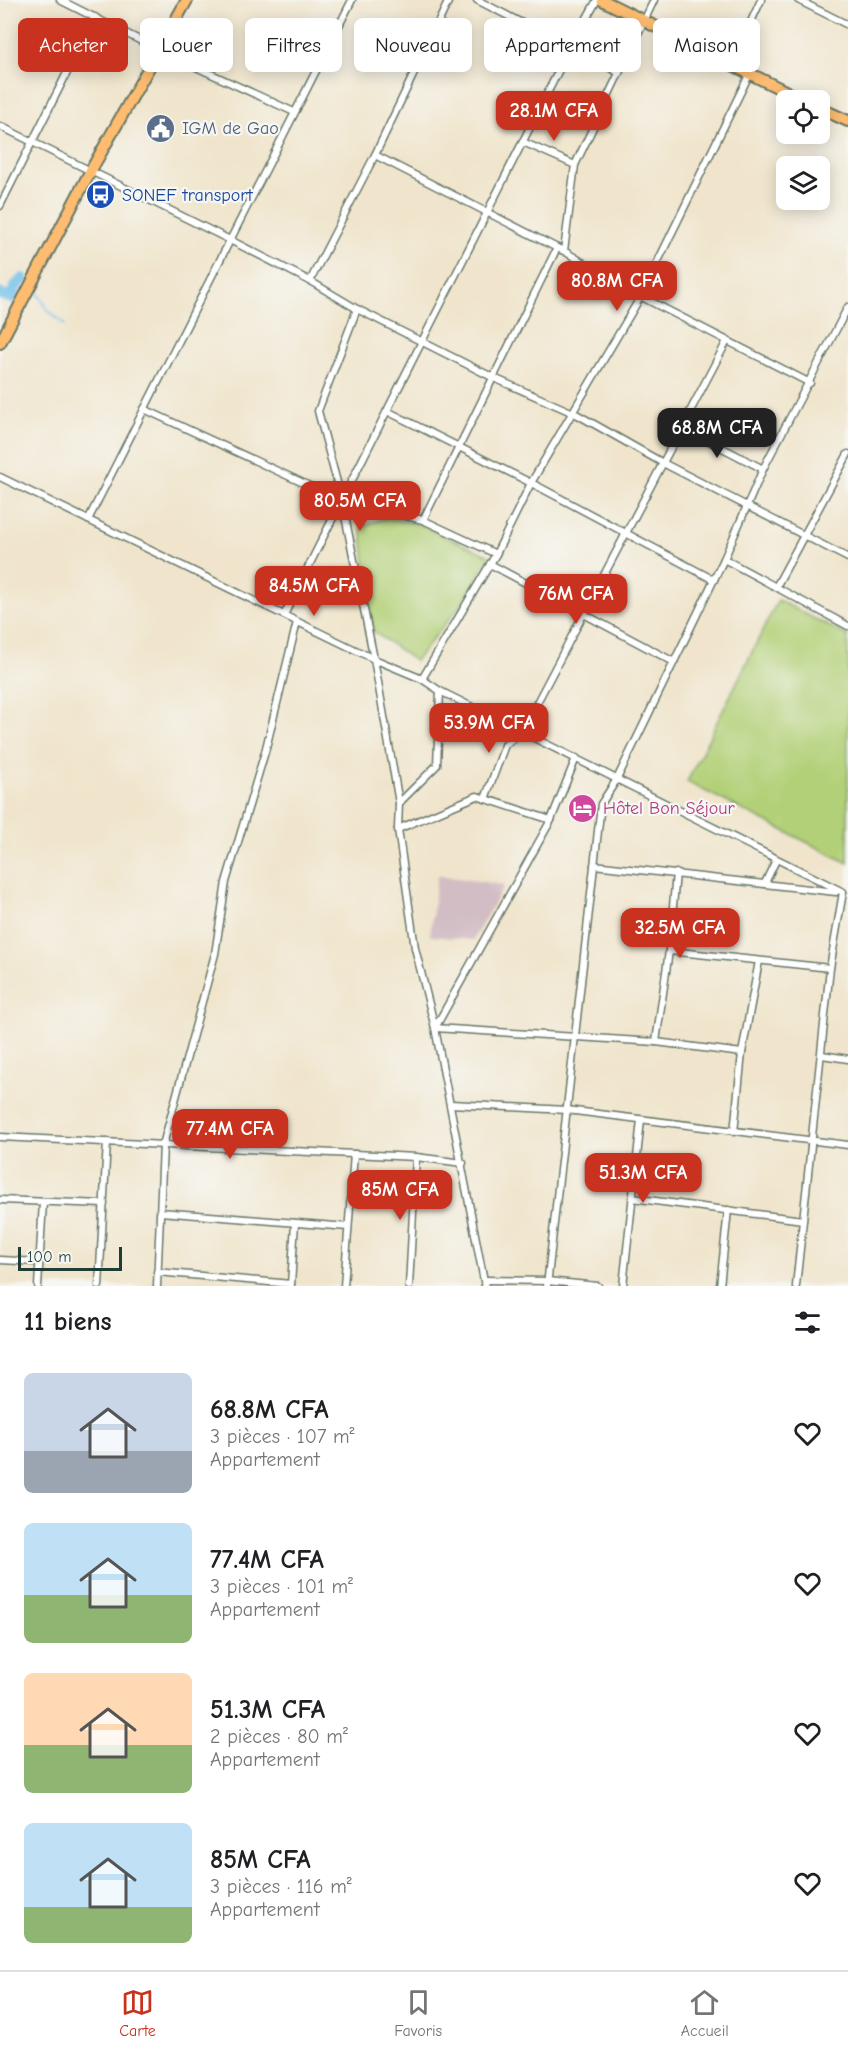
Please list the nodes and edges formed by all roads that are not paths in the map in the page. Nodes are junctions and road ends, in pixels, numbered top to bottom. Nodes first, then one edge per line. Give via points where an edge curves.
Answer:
1 (60, 0) edge
2 (187, 0) edge
3 (352, 0) edge
4 (449, 0) edge
5 (477, 0) edge
6 (597, 0) edge
7 (602, 0) edge
8 (654, 0) edge
9 (761, 0) edge
10 (798, 0) edge
11 (95, 17) junction
12 (177, 18) edge
13 (512, 18) edge
14 (587, 18) edge
15 (753, 18) edge
16 (645, 22) junction
17 (848, 25) edge
18 (653, 26) edge
19 (641, 29) edge
20 (140, 40) edge
21 (147, 72) edge
22 (207, 72) edge
23 (558, 72) edge
24 (618, 72) edge
25 (743, 72) edge
26 (749, 75) junction
27 (781, 90) edge
28 (294, 112) junction
29 (830, 113) edge
30 (848, 122) edge
31 (0, 126) edge
32 (524, 142) junction
33 (33, 143) junction
34 (375, 154) junction
35 (575, 165) junction
36 (90, 172) junction
37 (0, 206) edge
38 (487, 212) junction
39 (230, 240) junction
40 (560, 250) junction
41 (310, 281) junction
42 (641, 296) junction
43 (848, 307) edge
44 (357, 309) junction
45 (424, 342) junction
46 (727, 342) junction
47 (0, 343) edge
48 (494, 378) junction
49 (810, 383) junction
50 (144, 409) junction
51 (387, 411) junction
52 (573, 413) junction
53 (682, 427) junction
54 (459, 448) junction
55 (848, 454) edge
56 (663, 463) junction
57 (763, 469) junction
58 (0, 477) edge
59 (531, 483) junction
60 (342, 501) junction
61 (746, 506) junction
62 (88, 520) junction
63 (423, 520) junction
64 (626, 534) junction
65 (804, 536) junction
66 (496, 554) junction
67 (848, 558) edge
68 (724, 559) junction
69 (490, 564) junction
70 (714, 580) junction
71 (776, 587) junction
72 (284, 615) junction
73 (583, 615) junction
74 (297, 621) junction
75 (848, 626) edge
76 (374, 659) junction
77 (674, 662) junction
78 (422, 679) junction
79 (440, 691) junction
80 (522, 731) junction
81 (576, 758) junction
82 (617, 779) junction
83 (485, 799) junction
84 (399, 803) junction
85 (551, 820) junction
86 (398, 829) junction
87 (776, 860) junction
88 (594, 865) junction
89 (676, 873) junction
90 (765, 883) junction
91 (843, 892) junction
92 (669, 951) junction
93 (759, 961) junction
94 (830, 968) junction
95 (435, 1028) junction
96 (575, 1036) junction
97 (656, 1042) junction
98 (742, 1053) junction
99 (822, 1055) junction
100 (848, 1059) edge
101 (451, 1104) junction
102 (567, 1110) junction
103 (641, 1120) junction
104 (734, 1132) junction
105 (0, 1137) edge
106 (813, 1141) junction
107 (107, 1142) junction
108 (163, 1145) junction
109 (848, 1145) edge
110 (354, 1154) junction
111 (416, 1157) junction
112 (463, 1163) junction
113 (632, 1198) junction
114 (0, 1200) edge
115 (43, 1202) junction
116 (104, 1204) junction
117 (728, 1210) junction
118 (160, 1212) junction
119 (803, 1220) junction
120 (295, 1223) junction
121 (348, 1227) junction
122 (0, 1260) edge
123 (39, 1262) junction
124 (157, 1272) junction
125 (229, 1278) junction
126 (484, 1283) edge
127 (547, 1283) edge
128 (291, 1285) edge
129 (38, 1286) edge
130 (99, 1286) edge
131 (157, 1286) edge
132 (228, 1286) edge
133 (344, 1286) edge
134 (409, 1286) edge
135 (598, 1286) edge
136 (623, 1286) edge
137 (720, 1286) edge
138 (796, 1286) edge

1 - 11 street
2 - 12 main road
3 - 28 street
4 - 34 street
5 - 13 street
6 - 14 street
7 - 16 main road
8 - 16 street
9 - 15 street
10 - 17 street
11 - 20 street
11 - 33 street
16 - 18 main road
16 - 19 street
21 - 36 main road
22 - 28 street
23 - 32 street
24 - 35 street
25 - 26 main road
26 - 27 main road
26 - 42 street
28 - 39 street
29 - 30 main road
31 - 33 street
32 - 35 street
32 - 38 street
33 - 36 street
33 - 37 street
34 - 38 street
34 - 41 street
35 - 40 street
36 - 39 street
36 - 47 main road
38 - 40 street
38 - 45 street
39 - 41 street
39 - 50 street
40 - 42 street
40 - 48 street
41 - 44 street
42 - 46 street
42 - 52 street
43 - 49 street
44 - 45 street
44 - 60 street via 318,411
45 - 48 street
45 - 51 street
46 - 49 street
46 - 53 street
48 - 52 street
48 - 54 street
49 - 57 street
50 - 60 street
50 - 62 street
51 - 54 street
51 - 60 street
52 - 56 street
52 - 59 street
53 - 56 street
53 - 57 street
54 - 59 street
54 - 63 street
55 - 65 street
56 - 61 street
56 - 64 street
57 - 61 street
58 - 62 street
59 - 64 street
59 - 66 street
60 - 63 street
60 - 72 street
60 - 76 street
61 - 65 street
61 - 68 street
62 - 72 street
63 - 66 street
64 - 70 street
64 - 73 street
65 - 67 street
65 - 71 street
66 - 69 street
68 - 70 street
68 - 71 street
69 - 73 street
69 - 78 street
70 - 77 street
71 - 75 street
72 - 74 street
73 - 77 street
73 - 80 street
74 - 76 street
74 - 108 street via 265,752 226,882 215,954
76 - 78 street
76 - 84 street
77 - 82 street
78 - 79 street
79 - 80 street
79 - 84 street via 437,765
80 - 81 street
80 - 83 street via 505,745
81 - 82 street
81 - 85 street
82 - 87 street
82 - 88 street via 601,804
83 - 85 street
83 - 86 street via 477,796
84 - 86 street
85 - 95 street
86 - 95 street via 415,948
87 - 90 street
87 - 91 street
88 - 89 street
88 - 96 street
89 - 90 street
89 - 92 street
90 - 91 street
91 - 94 street
92 - 93 street
92 - 97 street
93 - 94 street
93 - 98 street
94 - 99 street
95 - 96 street
95 - 101 street
96 - 97 street
96 - 102 street
97 - 98 street
98 - 104 street
99 - 100 street
99 - 106 street
101 - 102 street
101 - 112 street
102 - 103 street
102 - 127 street
103 - 104 street
103 - 113 street
104 - 106 street
105 - 107 street
106 - 109 street
106 - 119 street
107 - 108 street
107 - 116 street
108 - 110 street
108 - 118 street
110 - 111 street
110 - 121 street
111 - 112 street
111 - 134 street
112 - 126 street
113 - 117 street
113 - 136 street
114 - 115 street
115 - 116 street
115 - 123 street
116 - 130 street
117 - 119 street
117 - 137 street
118 - 120 street
118 - 124 street
119 - 138 street
120 - 121 street
120 - 128 street
121 - 133 street
122 - 123 street
123 - 129 street
124 - 125 street
124 - 131 street
125 - 128 street
125 - 132 street
126 - 127 street
127 - 135 street

